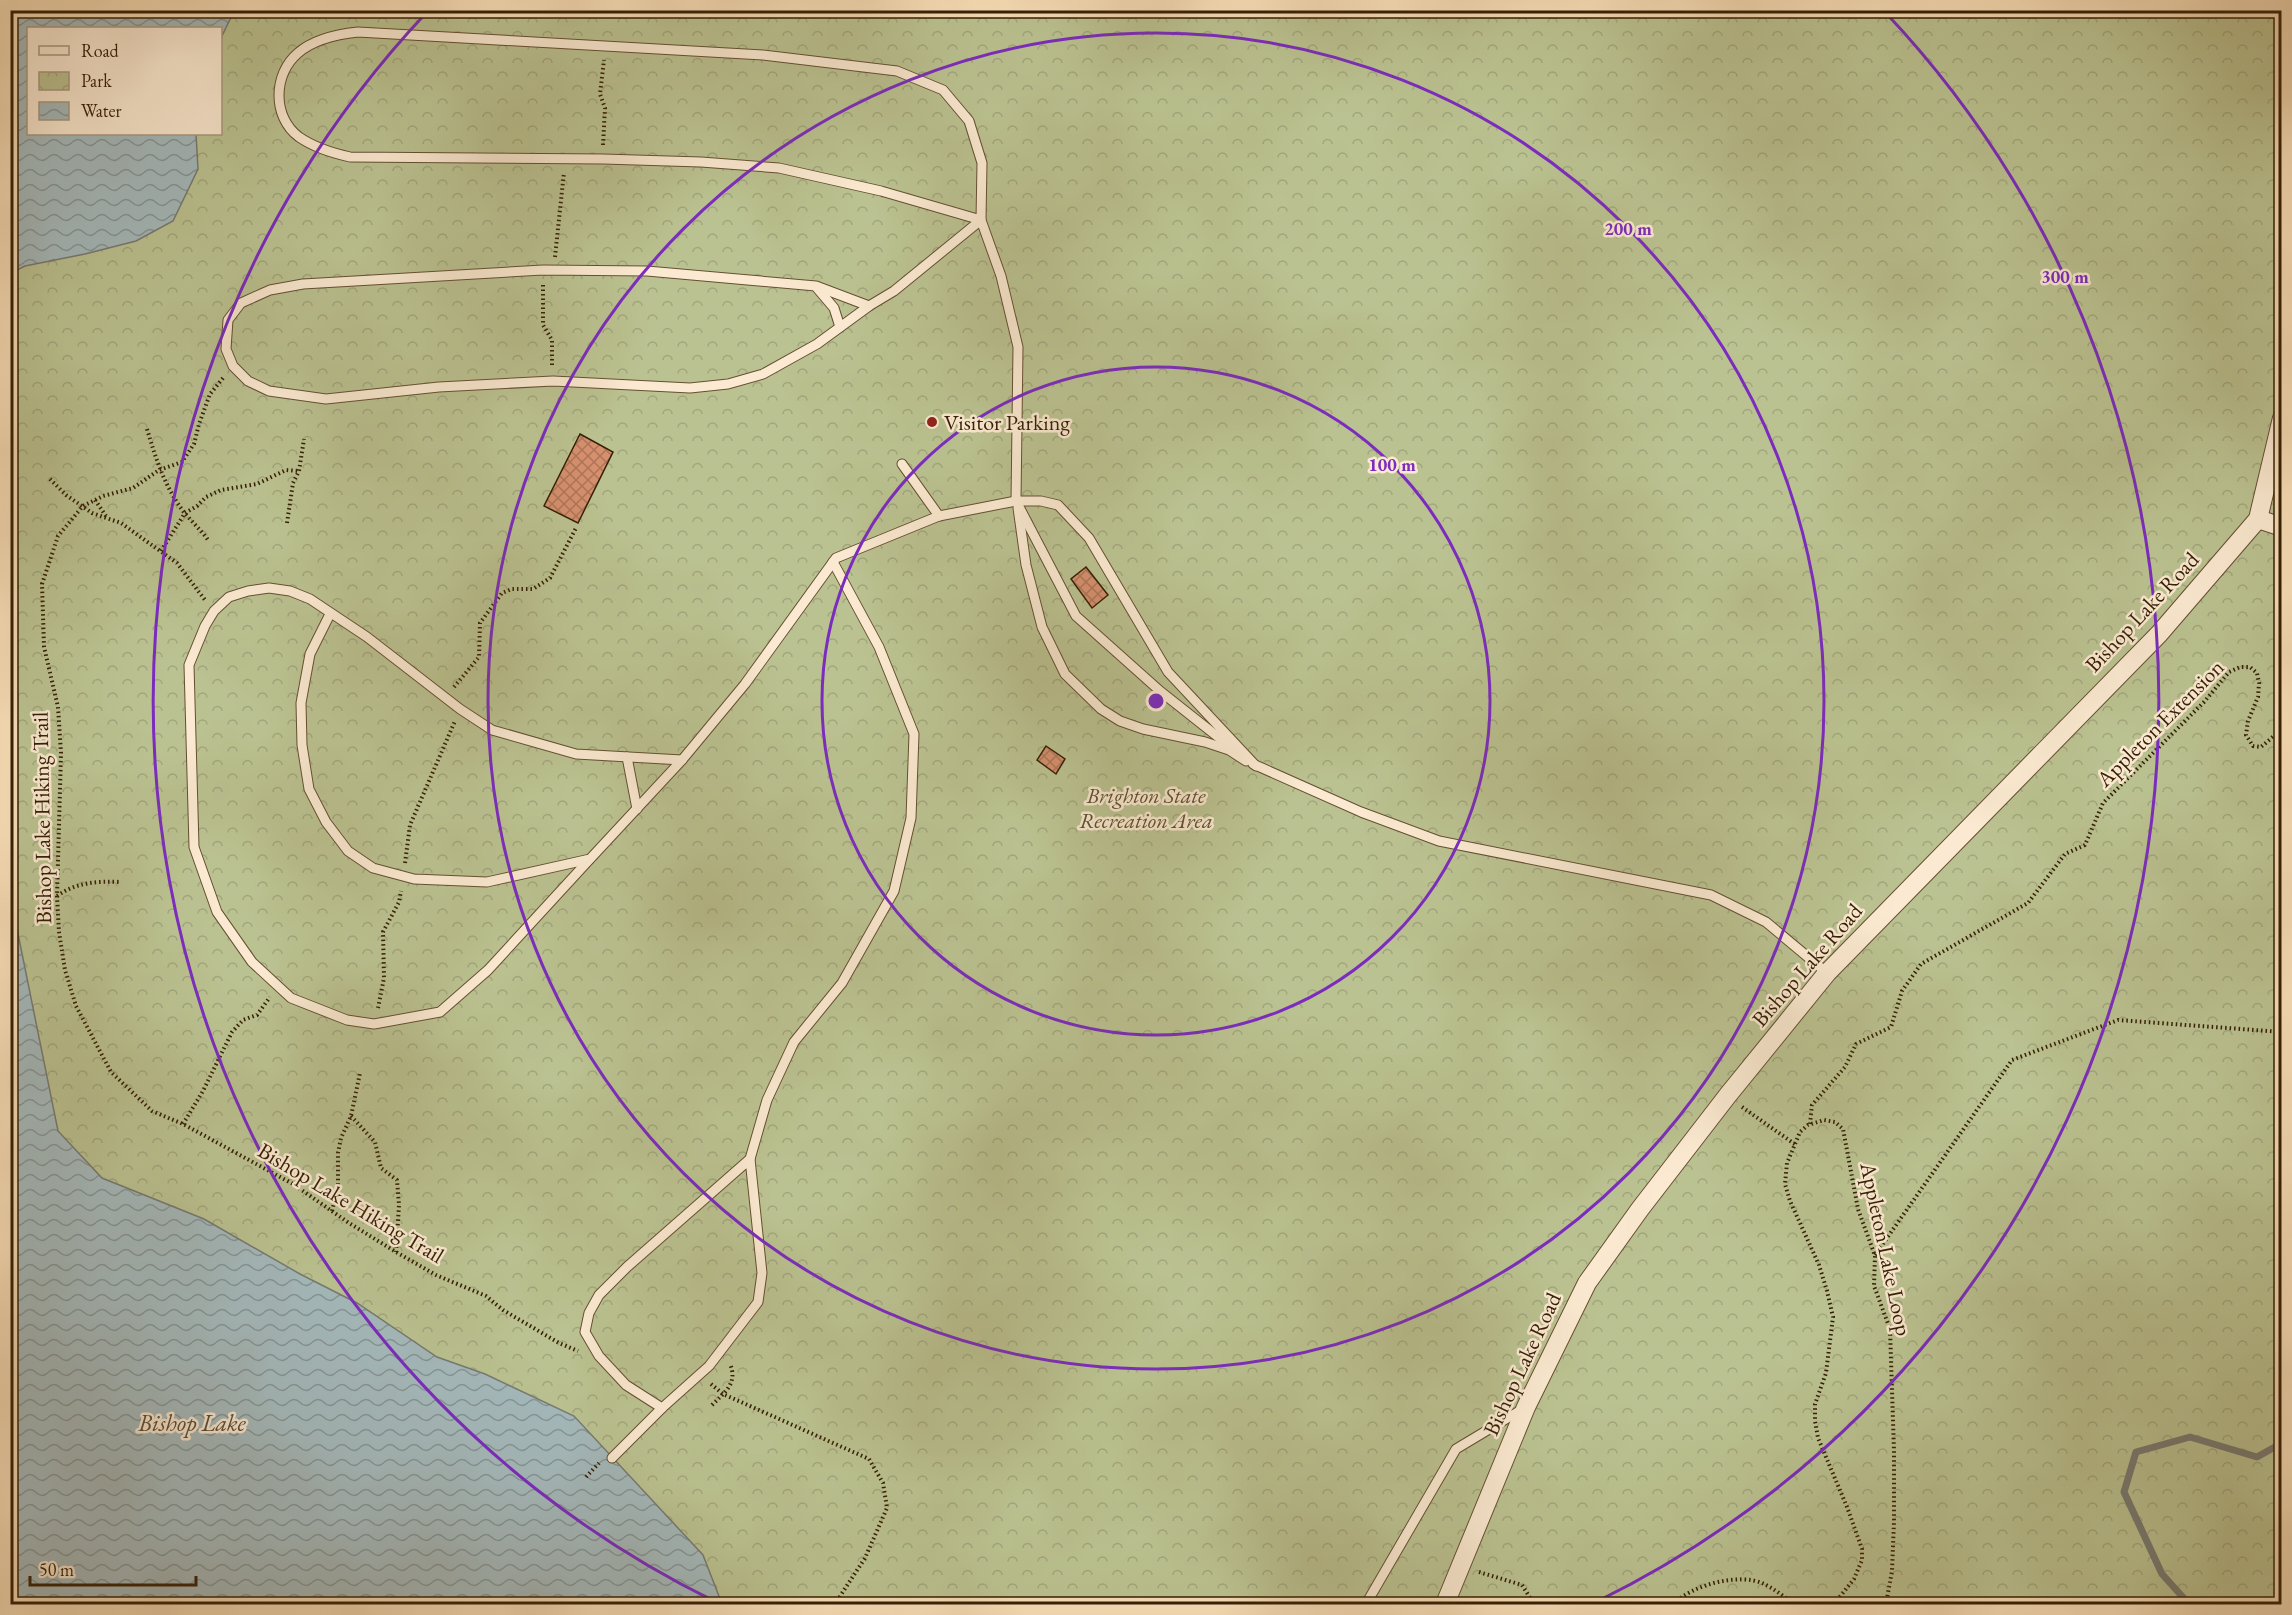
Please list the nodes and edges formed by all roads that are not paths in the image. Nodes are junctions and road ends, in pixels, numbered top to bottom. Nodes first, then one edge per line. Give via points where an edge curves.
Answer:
1 (981, 220) junction
2 (816, 286) junction
3 (868, 306) junction
4 (840, 327) junction
5 (2282, 418) edge
6 (902, 464) dead end
7 (1016, 501) junction
8 (939, 516) junction
9 (2258, 519) junction
10 (2282, 527) edge
11 (833, 562) junction
12 (330, 614) junction
13 (627, 757) junction
14 (682, 760) junction
15 (1256, 766) junction
16 (637, 808) junction
17 (590, 860) junction
18 (1827, 973) junction
19 (750, 1159) junction
20 (1526, 1407) junction
21 (662, 1408) junction
22 (612, 1458) dead end
23 (1366, 1605) edge
24 (1445, 1605) edge

1 - 1 lane via 982,163 969,121 943,90 880,68 763,55 358,32 329,38 299,52 281,77 279,100 285,121 314,146 350,157 603,159 780,168 881,190
1 - 3 lane via 894,291
1 - 7 lane via 1001,276 1018,347
2 - 3 lane
2 - 4 lane via 834,308
2 - 4 lane via 647,271 554,269 303,284 270,290 241,303 228,320 226,349 233,366 248,381 268,392 327,399 439,387 553,381 690,388 728,384 763,374
3 - 4 lane
5 - 9 street, Bishop Lake Road
6 - 8 lane
7 - 8 lane
7 - 15 lane via 1076,616 1160,691
7 - 15 lane via 1058,505 1089,538 1168,672
7 - 15 lane via 1026,565 1042,627 1065,674 1120,721 1205,742
8 - 11 lane
9 - 10 street
9 - 18 street, Bishop Lake Road via 2159,634
11 - 14 lane via 745,684
11 - 19 lane via 879,646 914,734 911,818 894,891 842,983 794,1042 767,1100
12 - 13 lane via 492,730 576,754
12 - 17 lane via 310,654 301,703 302,745 309,789 326,822 348,851 373,868 403,877 487,882
12 - 17 lane via 310,599 290,591 269,588 229,597 205,626 189,665 194,848 217,912 252,962 291,998 347,1020 374,1024 440,1012 488,970
13 - 14 lane
13 - 16 lane
14 - 16 lane
15 - 18 lane via 1439,841 1711,895 1766,922
16 - 17 lane
18 - 20 street, Bishop Lake Road via 1728,1095 1587,1283
19 - 21 lane via 762,1273 758,1302 709,1366
19 - 21 lane via 627,1267 599,1295 589,1313 585,1332 599,1356 626,1385
20 - 23 lane via 1456,1449
20 - 24 street, Bishop Lake Road
21 - 22 lane

